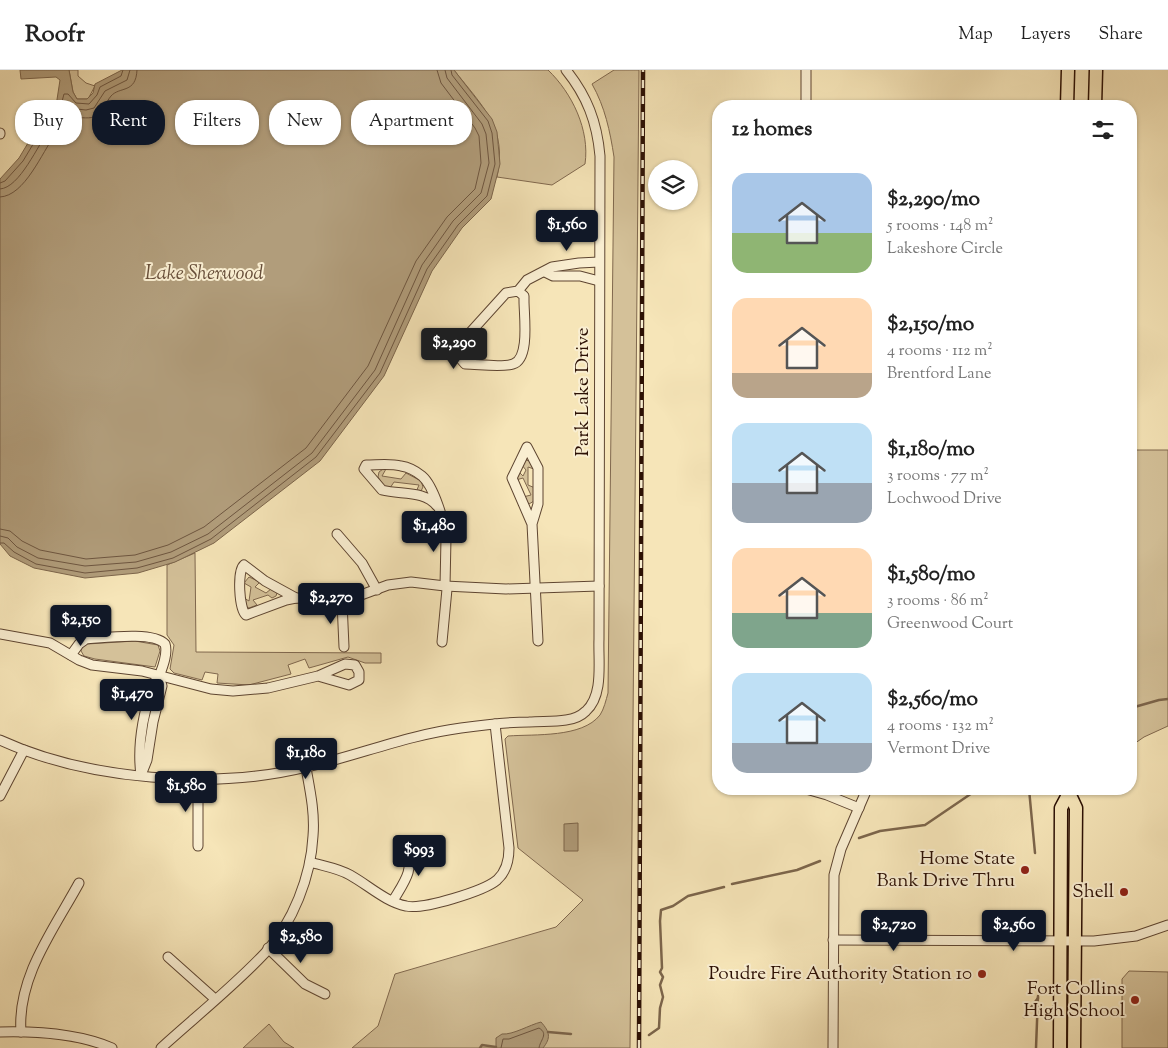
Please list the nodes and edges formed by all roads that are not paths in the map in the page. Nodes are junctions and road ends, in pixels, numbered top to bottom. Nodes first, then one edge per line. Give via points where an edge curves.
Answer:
1 (566, 70) edge
2 (806, 70) edge
3 (1068, 70) edge
4 (1096, 70) edge
5 (806, 100) edge
6 (1067, 100) edge
7 (1095, 100) edge
8 (599, 262) junction
9 (545, 272) junction
10 (599, 281) junction
11 (518, 291) junction
12 (437, 506) junction
13 (532, 524) junction
14 (337, 534) dead end
15 (445, 586) junction
16 (599, 586) junction
17 (535, 588) junction
18 (377, 590) junction
19 (296, 598) junction
20 (342, 602) junction
21 (0, 634) edge
22 (538, 641) dead end
23 (442, 642) dead end
24 (344, 647) dead end
25 (71, 655) junction
26 (159, 676) junction
27 (318, 676) dead end
28 (495, 724) junction
29 (0, 740) edge
30 (24, 750) junction
31 (306, 768) junction
32 (141, 775) junction
33 (198, 779) junction
34 (829, 795) edge
35 (864, 795) edge
36 (1068, 795) edge
37 (1071, 795) edge
38 (0, 796) edge
39 (859, 808) junction
40 (198, 846) dead end
41 (406, 850) dead end
42 (310, 862) junction
43 (79, 883) dead end
44 (392, 901) junction
45 (1168, 925) edge
46 (833, 940) junction
47 (1060, 941) junction
48 (1075, 941) junction
49 (268, 948) junction
50 (168, 957) dead end
51 (325, 994) dead end
52 (215, 999) junction
53 (0, 1032) edge
54 (21, 1032) junction
55 (112, 1048) edge
56 (161, 1048) edge
57 (833, 1048) edge
58 (1060, 1048) edge
59 (1074, 1048) edge

1 - 8 street, Park Lake Drive via 590,107 598,138
2 - 5 street
3 - 6 main road
4 - 7 main road
8 - 9 street via 567,264
8 - 10 street, Park Lake Drive
9 - 10 street via 553,276 580,276
9 - 11 street via 527,280
10 - 16 street, Park Lake Drive
11 - 11 street via 506,292 461,342 457,351 465,364 511,365 520,358 524,351 524,301
12 - 12 street via 424,496 382,490 364,469 366,465 404,466 422,476
12 - 15 street via 446,538
13 - 13 street via 512,478 527,447 538,468 538,504
13 - 17 street
14 - 18 street via 362,563
15 - 17 street
15 - 18 street via 398,582
15 - 23 street
16 - 17 street
16 - 28 street, Park Lake Drive via 598,690 587,710 573,719
17 - 22 street
18 - 20 street
19 - 19 street via 246,615 240,597 241,567 244,565
19 - 20 street
20 - 24 street
21 - 25 street via 41,640
25 - 26 street via 92,664
25 - 26 street via 86,639 157,639 166,649
26 - 27 street via 233,691 255,690
26 - 32 street via 162,686 148,760
28 - 31 street via 428,734
28 - 44 street via 509,848 503,872 483,888 425,907
29 - 30 street
30 - 32 street via 66,763
30 - 38 street
31 - 33 street
31 - 42 street via 313,818
32 - 33 street
33 - 40 street
34 - 39 street
35 - 39 street
36 - 47 main road via 1061,808
37 - 48 main road via 1076,808
39 - 46 street via 836,862
41 - 44 street via 410,869
42 - 44 street via 342,871
42 - 49 street via 295,904
43 - 54 street via 29,975 21,1004
45 - 48 street via 1113,940
46 - 47 street
46 - 57 street
47 - 48 street
47 - 58 main road
48 - 59 main road
49 - 51 street via 305,984
49 - 52 street
50 - 52 street
52 - 56 street
53 - 54 street
54 - 55 street via 63,1035

